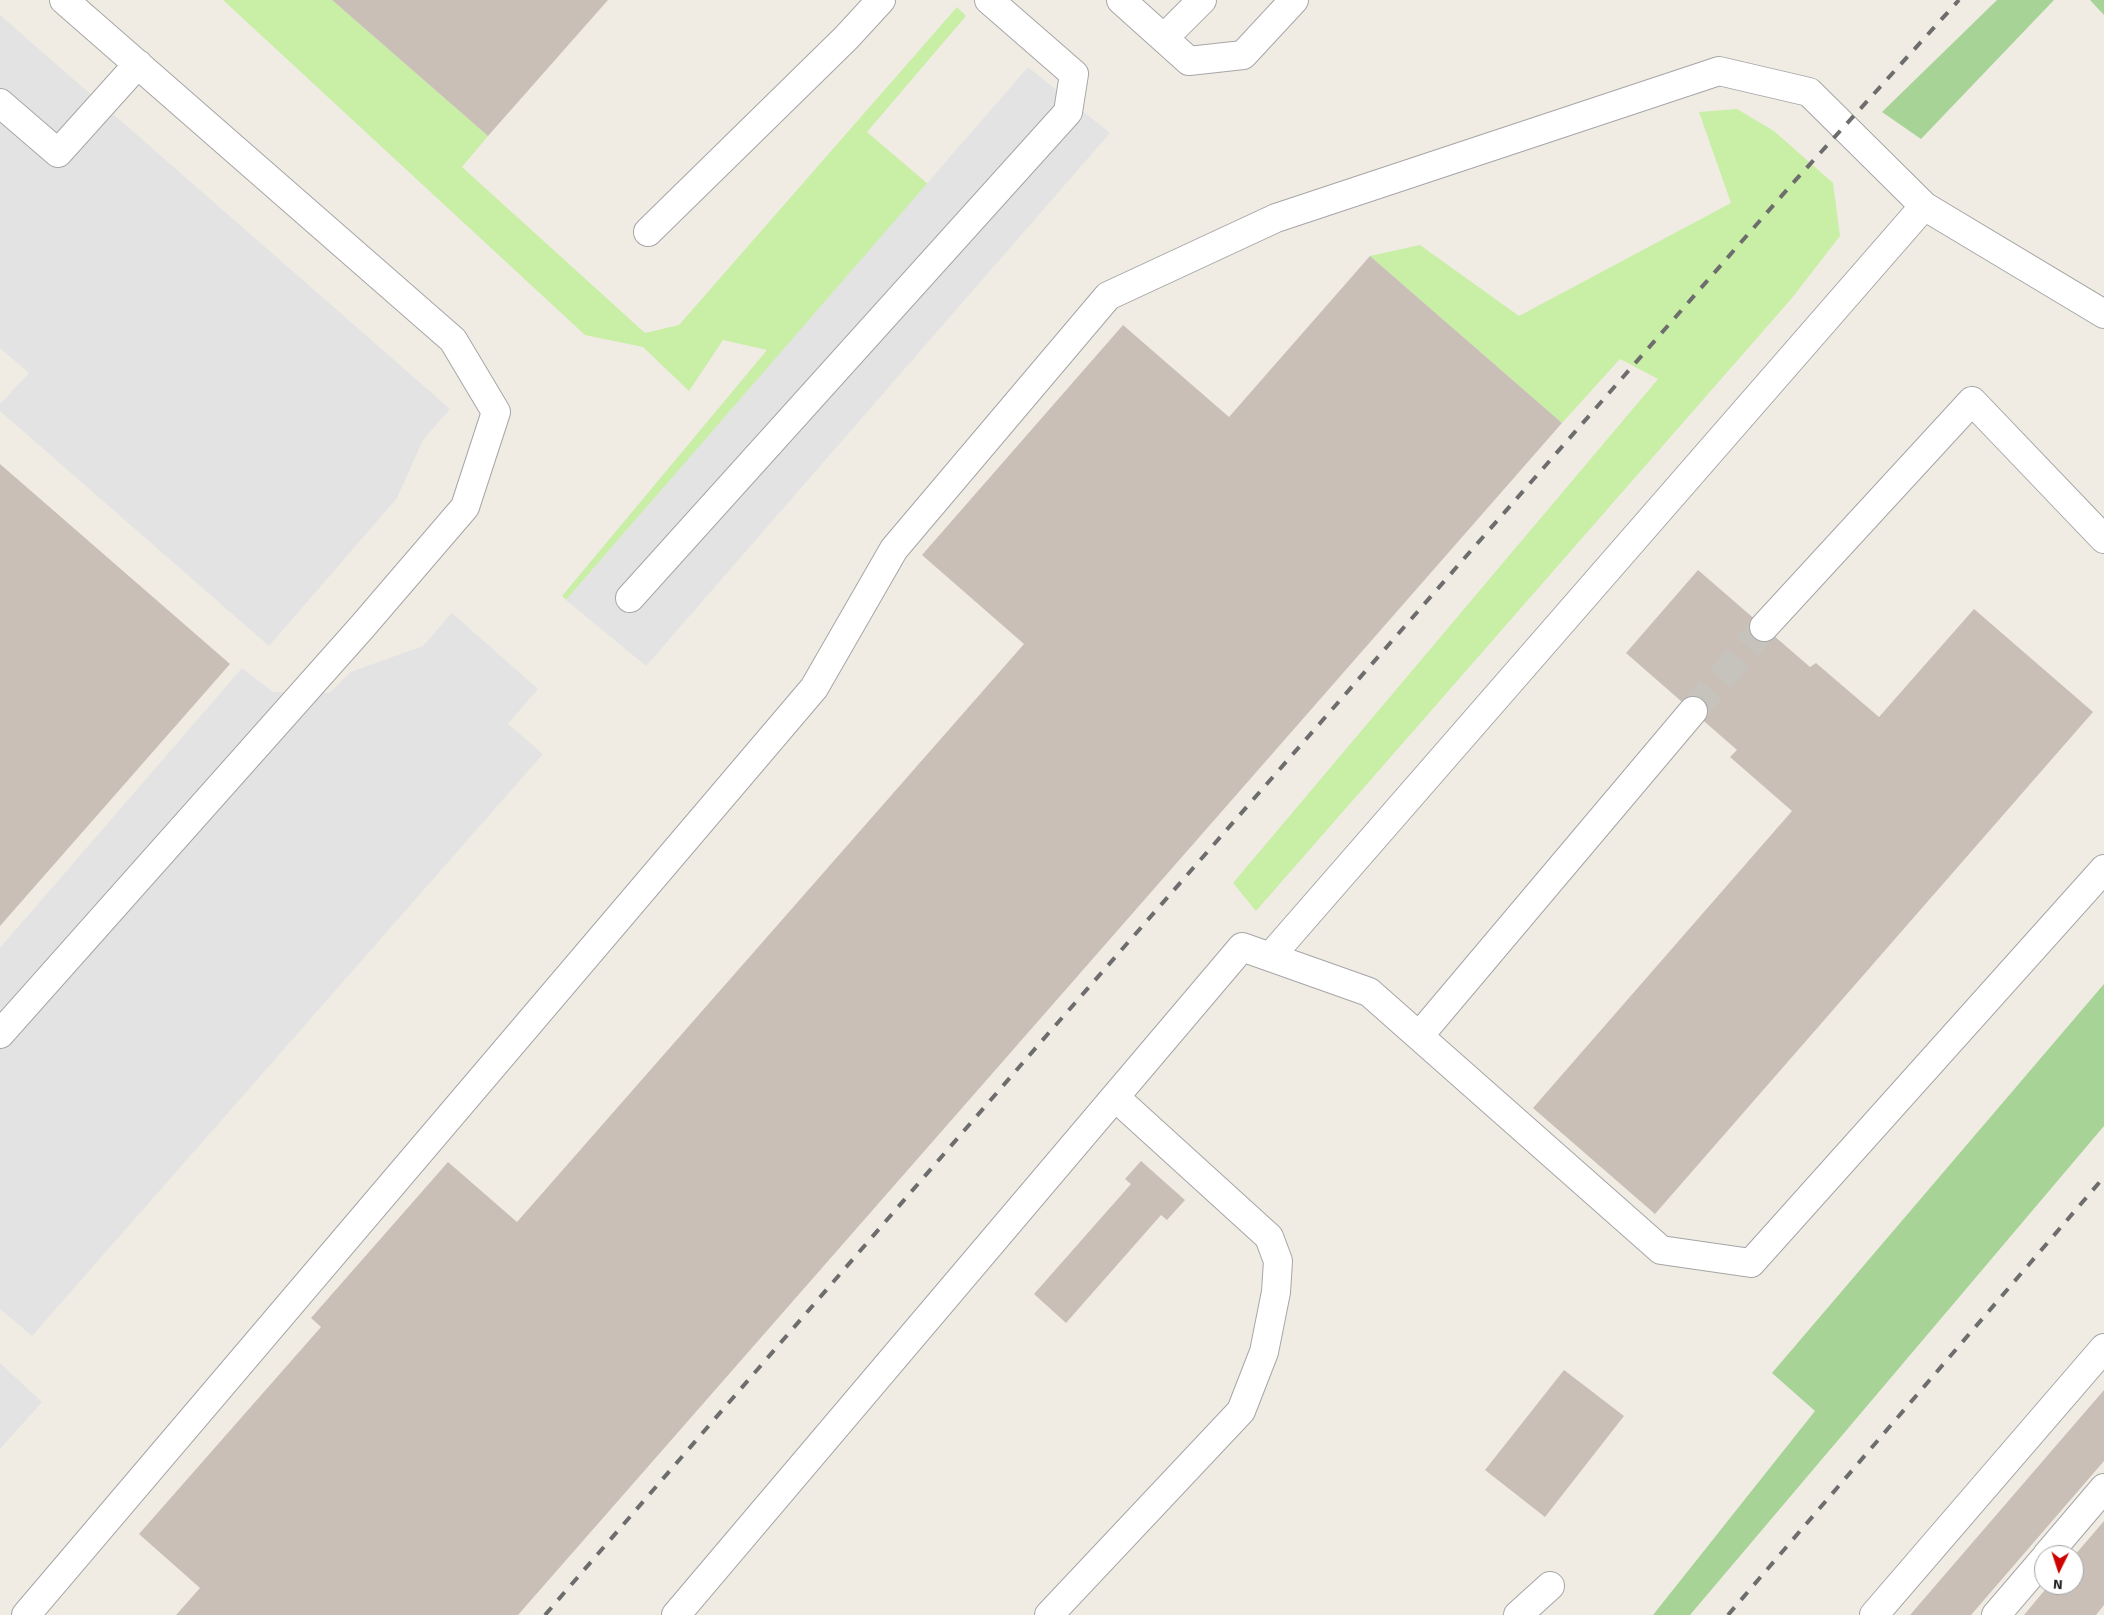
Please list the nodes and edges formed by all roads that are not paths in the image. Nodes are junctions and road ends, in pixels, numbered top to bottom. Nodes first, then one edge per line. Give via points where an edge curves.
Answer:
1 (64, 0) edge
2 (881, 0) edge
3 (989, 0) edge
4 (1121, 0) edge
5 (1202, 0) edge
6 (1294, 0) edge
7 (1164, 38) junction
8 (138, 64) junction
9 (0, 103) edge
10 (1924, 206) junction
11 (648, 232) dead end
12 (2104, 314) edge
13 (2104, 539) edge
14 (630, 598) dead end
15 (1764, 627) tunnel mouth
16 (1693, 710) tunnel mouth
17 (2104, 869) edge
18 (1270, 957) junction
19 (0, 1034) edge
20 (1419, 1036) junction
21 (1115, 1097) junction
22 (2104, 1350) edge
23 (2104, 1488) edge
24 (2056, 1545) edge
25 (2034, 1571) edge
26 (1550, 1586) dead end
27 (26, 1615) edge
28 (676, 1615) edge
29 (1049, 1615) edge
30 (1518, 1615) edge
31 (1874, 1615) edge
32 (1996, 1615) edge

1 - 8 lane
2 - 11 lane
3 - 14 lane via 1074,74 1068,112
4 - 7 lane
5 - 7 lane
6 - 7 lane via 1243,55 1189,61
8 - 9 lane via 58,153
8 - 19 lane via 452,340 496,412 465,508
10 - 12 lane
10 - 18 lane
10 - 27 lane via 1809,92 1719,71 1276,218 1108,296 894,549 814,688
13 - 15 lane via 1972,401
16 - 20 lane
17 - 20 lane via 1751,1263 1661,1250
18 - 20 lane via 1369,992
18 - 21 lane via 1242,947
21 - 28 lane
21 - 29 lane via 1269,1237 1278,1261 1276,1292 1264,1352 1241,1411
22 - 31 lane
23 - 24 lane
25 - 32 lane
26 - 30 lane

